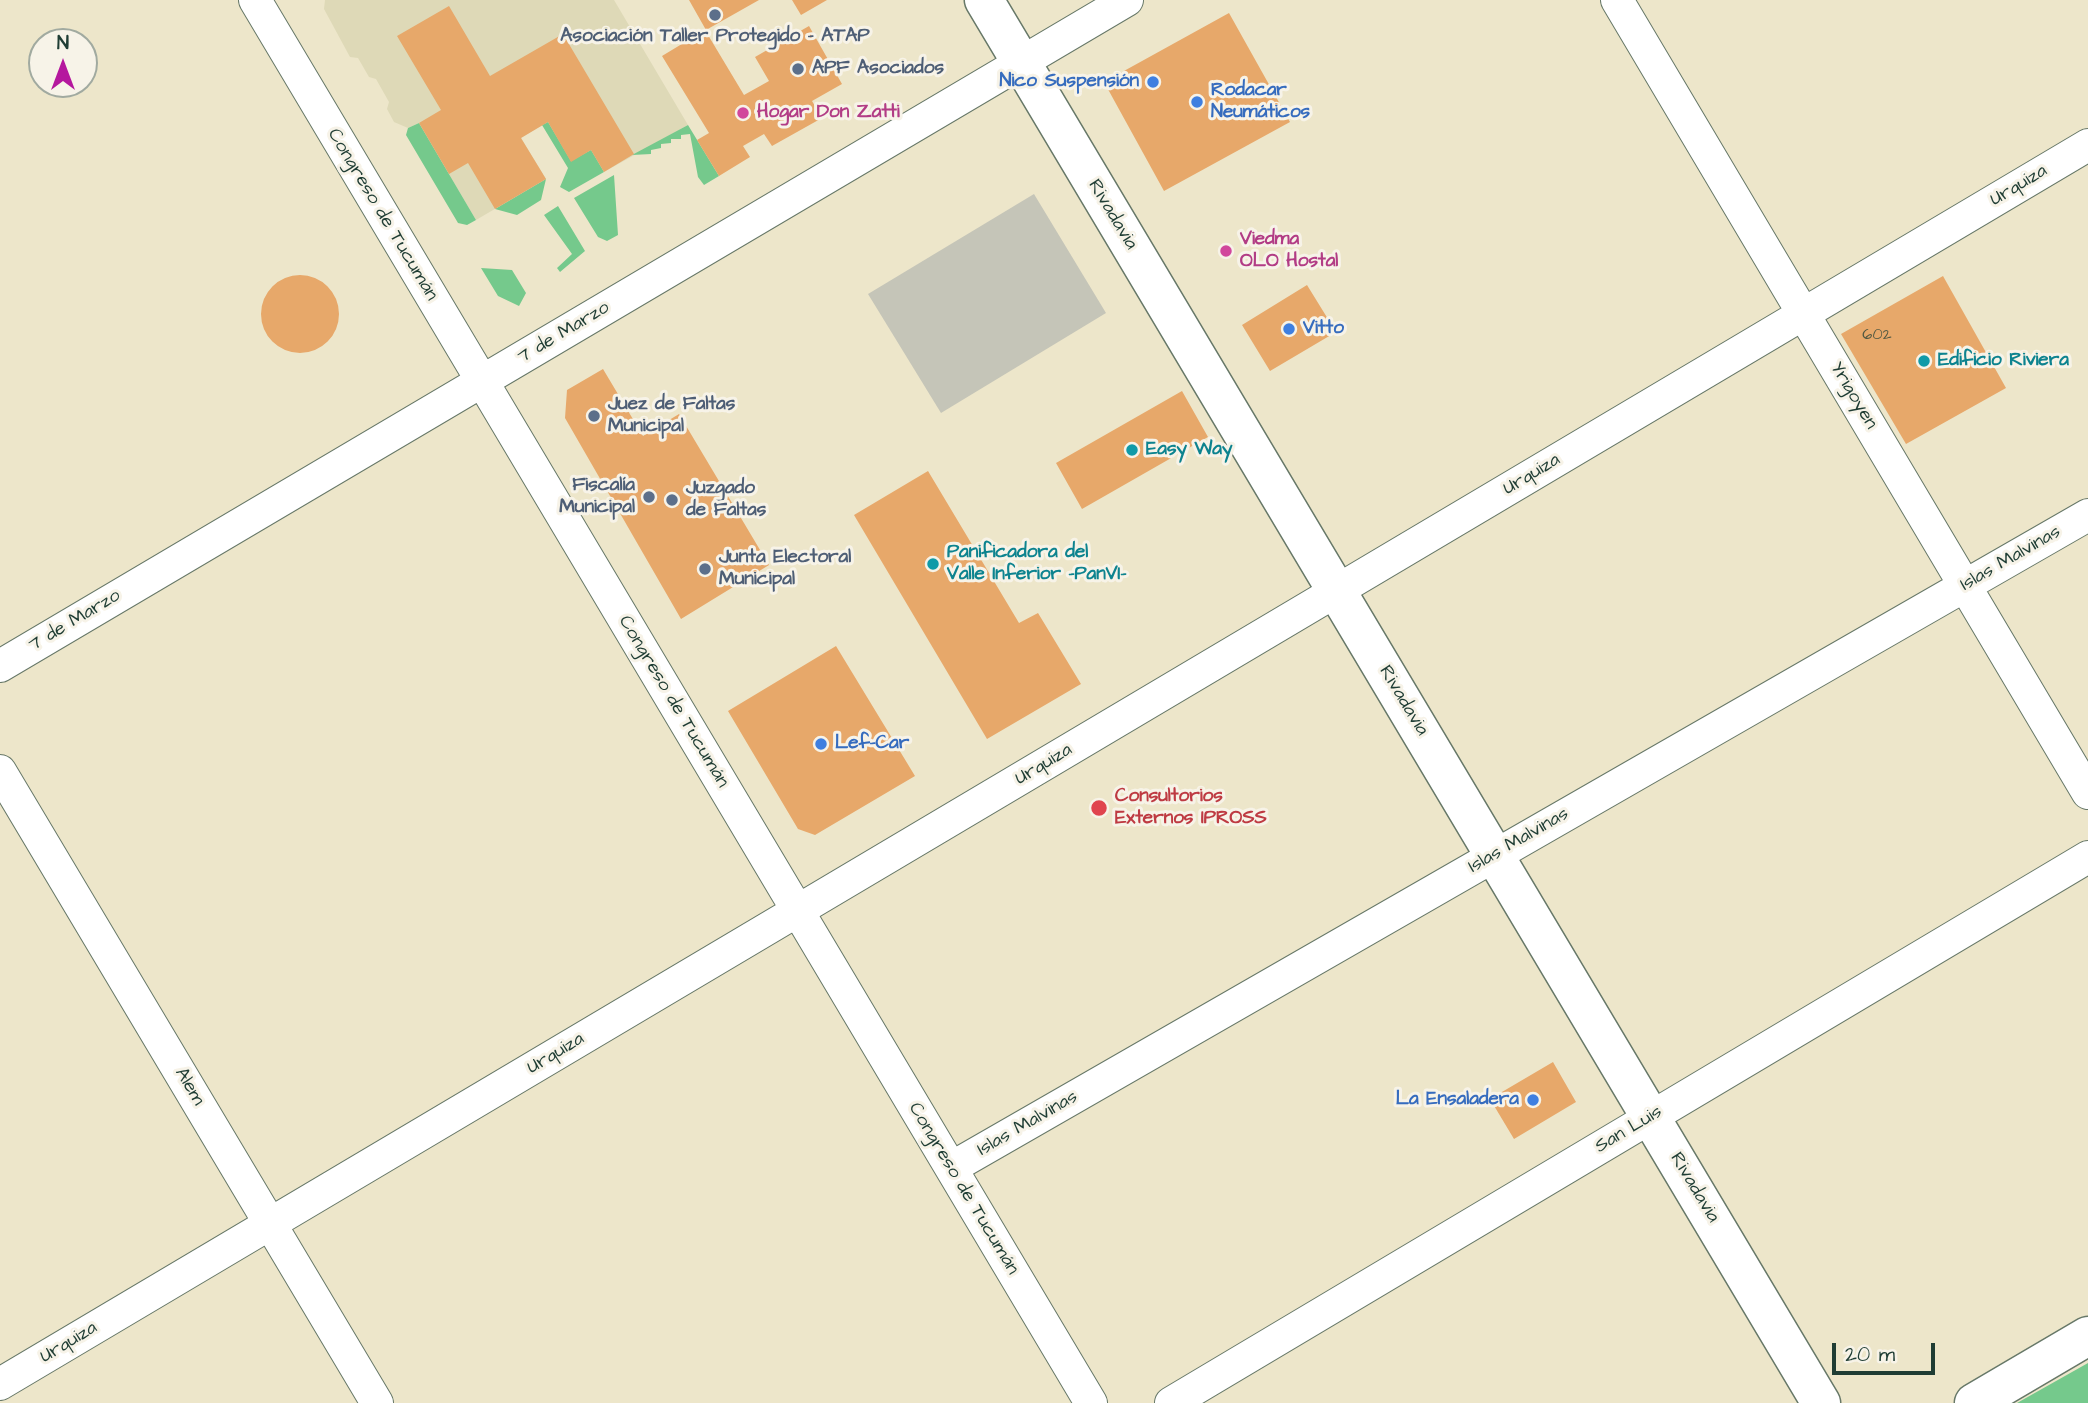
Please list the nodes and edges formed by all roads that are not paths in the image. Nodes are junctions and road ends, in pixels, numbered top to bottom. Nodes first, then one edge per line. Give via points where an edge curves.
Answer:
1 (255, 0) edge
2 (984, 0) edge
3 (1127, 0) edge
4 (1618, 0) edge
5 (1021, 64) junction
6 (2088, 145) edge
7 (1804, 314) junction
8 (482, 382) junction
9 (2088, 515) edge
10 (1965, 586) junction
11 (1337, 591) junction
12 (0, 666) edge
13 (0, 771) edge
14 (2088, 793) edge
15 (1495, 855) junction
16 (2088, 857) edge
17 (798, 911) junction
18 (1651, 1116) junction
19 (951, 1168) junction
20 (271, 1224) junction
21 (2088, 1336) edge
22 (0, 1384) edge
23 (377, 1403) edge
24 (1091, 1403) edge
25 (1171, 1403) edge
26 (1821, 1403) edge
27 (1974, 1403) edge

1 - 8 street, Congreso de Tucumán
2 - 5 main road, Rivadavia
3 - 5 street, 7 de Marzo
4 - 7 street, Yrigoyen
5 - 8 street, 7 de Marzo
5 - 11 main road, Rivadavia
6 - 7 street, Urquiza
7 - 10 street, Yrigoyen
7 - 11 street, Urquiza
8 - 12 street, 7 de Marzo
8 - 17 street, Congreso de Tucumán
9 - 10 street, Islas Malvinas
10 - 14 street, Yrigoyen
10 - 15 street, Islas Malvinas
11 - 15 main road, Rivadavia
11 - 17 street, Urquiza
13 - 20 street, Alem
15 - 18 main road, Rivadavia
15 - 19 street, Islas Malvinas
16 - 18 street, San Luis
17 - 19 street, Congreso de Tucumán
17 - 20 street, Urquiza
18 - 25 street, San Luis
18 - 26 main road, Rivadavia
19 - 24 street, Congreso de Tucumán
20 - 22 street, Urquiza
20 - 23 street, Alem
21 - 27 main road

